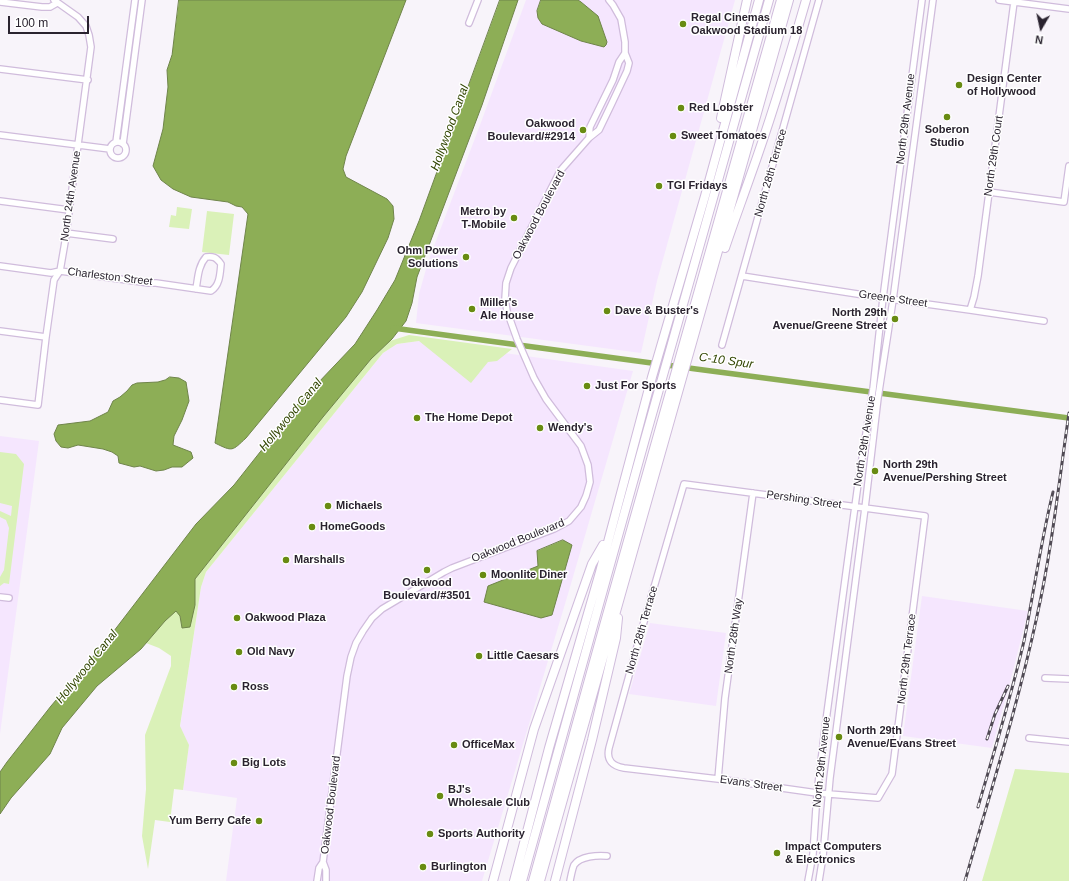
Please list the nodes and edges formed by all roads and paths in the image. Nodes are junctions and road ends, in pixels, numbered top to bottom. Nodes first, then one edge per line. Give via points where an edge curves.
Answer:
1 (135, 0) edge
2 (142, 0) edge
3 (478, 0) edge
4 (609, 0) edge
5 (747, 0) edge
6 (759, 0) edge
7 (769, 0) edge
8 (780, 0) edge
9 (789, 0) edge
10 (806, 0) edge
11 (819, 0) edge
12 (922, 0) edge
13 (933, 0) edge
14 (1000, 0) edge
15 (55, 1) edge
16 (0, 2) edge
17 (1014, 2) junction
18 (1069, 9) edge
19 (469, 23) dead end
20 (625, 53) junction
21 (0, 68) edge
22 (88, 80) junction
23 (0, 135) edge
24 (589, 138) junction
25 (116, 142) junction
26 (123, 144) junction
27 (78, 145) junction
28 (110, 149) junction
29 (1069, 166) edge
30 (989, 192) junction
31 (704, 196) junction
32 (0, 200) edge
33 (69, 210) junction
34 (66, 233) junction
35 (114, 239) dead end
36 (0, 266) edge
37 (60, 271) junction
38 (713, 272) junction
39 (742, 276) junction
40 (196, 289) junction
41 (883, 298) junction
42 (893, 300) junction
43 (970, 310) junction
44 (1044, 321) dead end
45 (0, 331) edge
46 (46, 337) junction
47 (722, 345) dead end
48 (678, 380) junction
49 (876, 389) junction
50 (875, 397) junction
51 (0, 400) edge
52 (684, 484) joint
53 (753, 493) junction
54 (854, 507) junction
55 (866, 508) junction
56 (925, 516) joint
57 (609, 535) junction
58 (0, 597) edge
59 (620, 597) junction
60 (9, 598) dead end
61 (1045, 678) dead end
62 (1069, 678) edge
63 (1029, 738) dead end
64 (1069, 742) edge
65 (624, 768) joint
66 (718, 779) junction
67 (817, 793) junction
68 (829, 794) junction
69 (878, 798) joint
70 (607, 856) dead end
71 (323, 862) junction
72 (317, 881) edge
73 (326, 881) edge
74 (493, 881) edge
75 (514, 881) edge
76 (522, 881) edge
77 (533, 881) edge
78 (540, 881) edge
79 (554, 881) edge
80 (570, 881) edge
81 (808, 881) edge
82 (819, 881) edge

1 - 25 street
2 - 26 street
3 - 19 street
4 - 20 street, Oakwood Boulevard via 621,19
5 - 31 highway
6 - 31 highway
7 - 76 highway
8 - 48 highway via 680,355
9 - 38 highway
10 - 38 highway via 750,176 721,259
11 - 39 street, North 28th Terrace
12 - 41 street, North 29th Avenue
13 - 42 street, North 29th Avenue
14 - 17 street
15 - 16 street via 50,7
15 - 22 street, North 24th Avenue via 86,26 91,47
17 - 18 street
17 - 30 street, North 29th Court
20 - 24 street, Oakwood Boulevard via 590,127
20 - 24 street, Oakwood Boulevard via 629,63 623,81 599,130
21 - 22 street
22 - 27 street, North 24th Avenue
23 - 27 street
24 - 71 street, Oakwood Boulevard via 560,171 511,268 506,283 505,299 507,311 534,378 546,399 581,446 588,465 590,482 586,496 581,507 568,521 554,529 448,570 382,609 372,618 351,656
25 - 26 street
25 - 28 street
26 - 28 street via 126,153 120,158 114,158
27 - 28 street
27 - 33 street, North 24th Avenue
29 - 30 street via 1064,202
30 - 43 street, North 29th Court
31 - 57 highway
32 - 33 street
33 - 34 street, North 24th Avenue
34 - 35 street
34 - 37 street, North 24th Avenue
36 - 37 street, Charleston Street via 51,273
37 - 40 street, Charleston Street
37 - 46 street, North 24th Avenue via 54,280
38 - 48 highway via 690,354
39 - 41 street, Greene Street
39 - 47 street, North 28th Terrace
40 - 40 street, Charleston Street via 202,262 206,257 213,256 218,259 221,264 216,288 211,291
41 - 42 street, Greene Street
41 - 49 street, North 29th Avenue
42 - 43 street, Greene Street
42 - 49 street, North 29th Avenue
43 - 44 street, Greene Street
45 - 46 street
46 - 51 street, North 24th Avenue via 38,405
48 - 59 highway
48 - 77 highway via 605,622
49 - 50 street, North 29th Avenue
50 - 54 street, North 29th Avenue via 863,445
50 - 55 street, North 29th Avenue
52 - 53 street, Pershing Street
52 - 65 street, North 28th Terrace via 608,752 609,759 614,765
53 - 54 street, Pershing Street
53 - 66 street, North 28th Way via 725,698
54 - 55 street, Pershing Street
54 - 67 street, North 29th Avenue
55 - 56 street, Pershing Street
55 - 68 street, North 29th Avenue
56 - 69 street, North 29th Terrace via 892,774
57 - 74 highway via 592,564 534,729
57 - 75 highway
58 - 60 street
59 - 78 highway
59 - 79 highway via 616,638
61 - 62 street
63 - 64 street
65 - 66 street, Evans Street
66 - 67 street, Evans Street
67 - 68 street, Evans Street
67 - 81 street, North 29th Avenue via 813,854
68 - 69 street, Evans Street
68 - 82 street, North 29th Avenue
70 - 80 street via 596,855 580,860 574,865
71 - 72 street, Oakwood Boulevard via 319,868
71 - 73 street, Oakwood Boulevard

